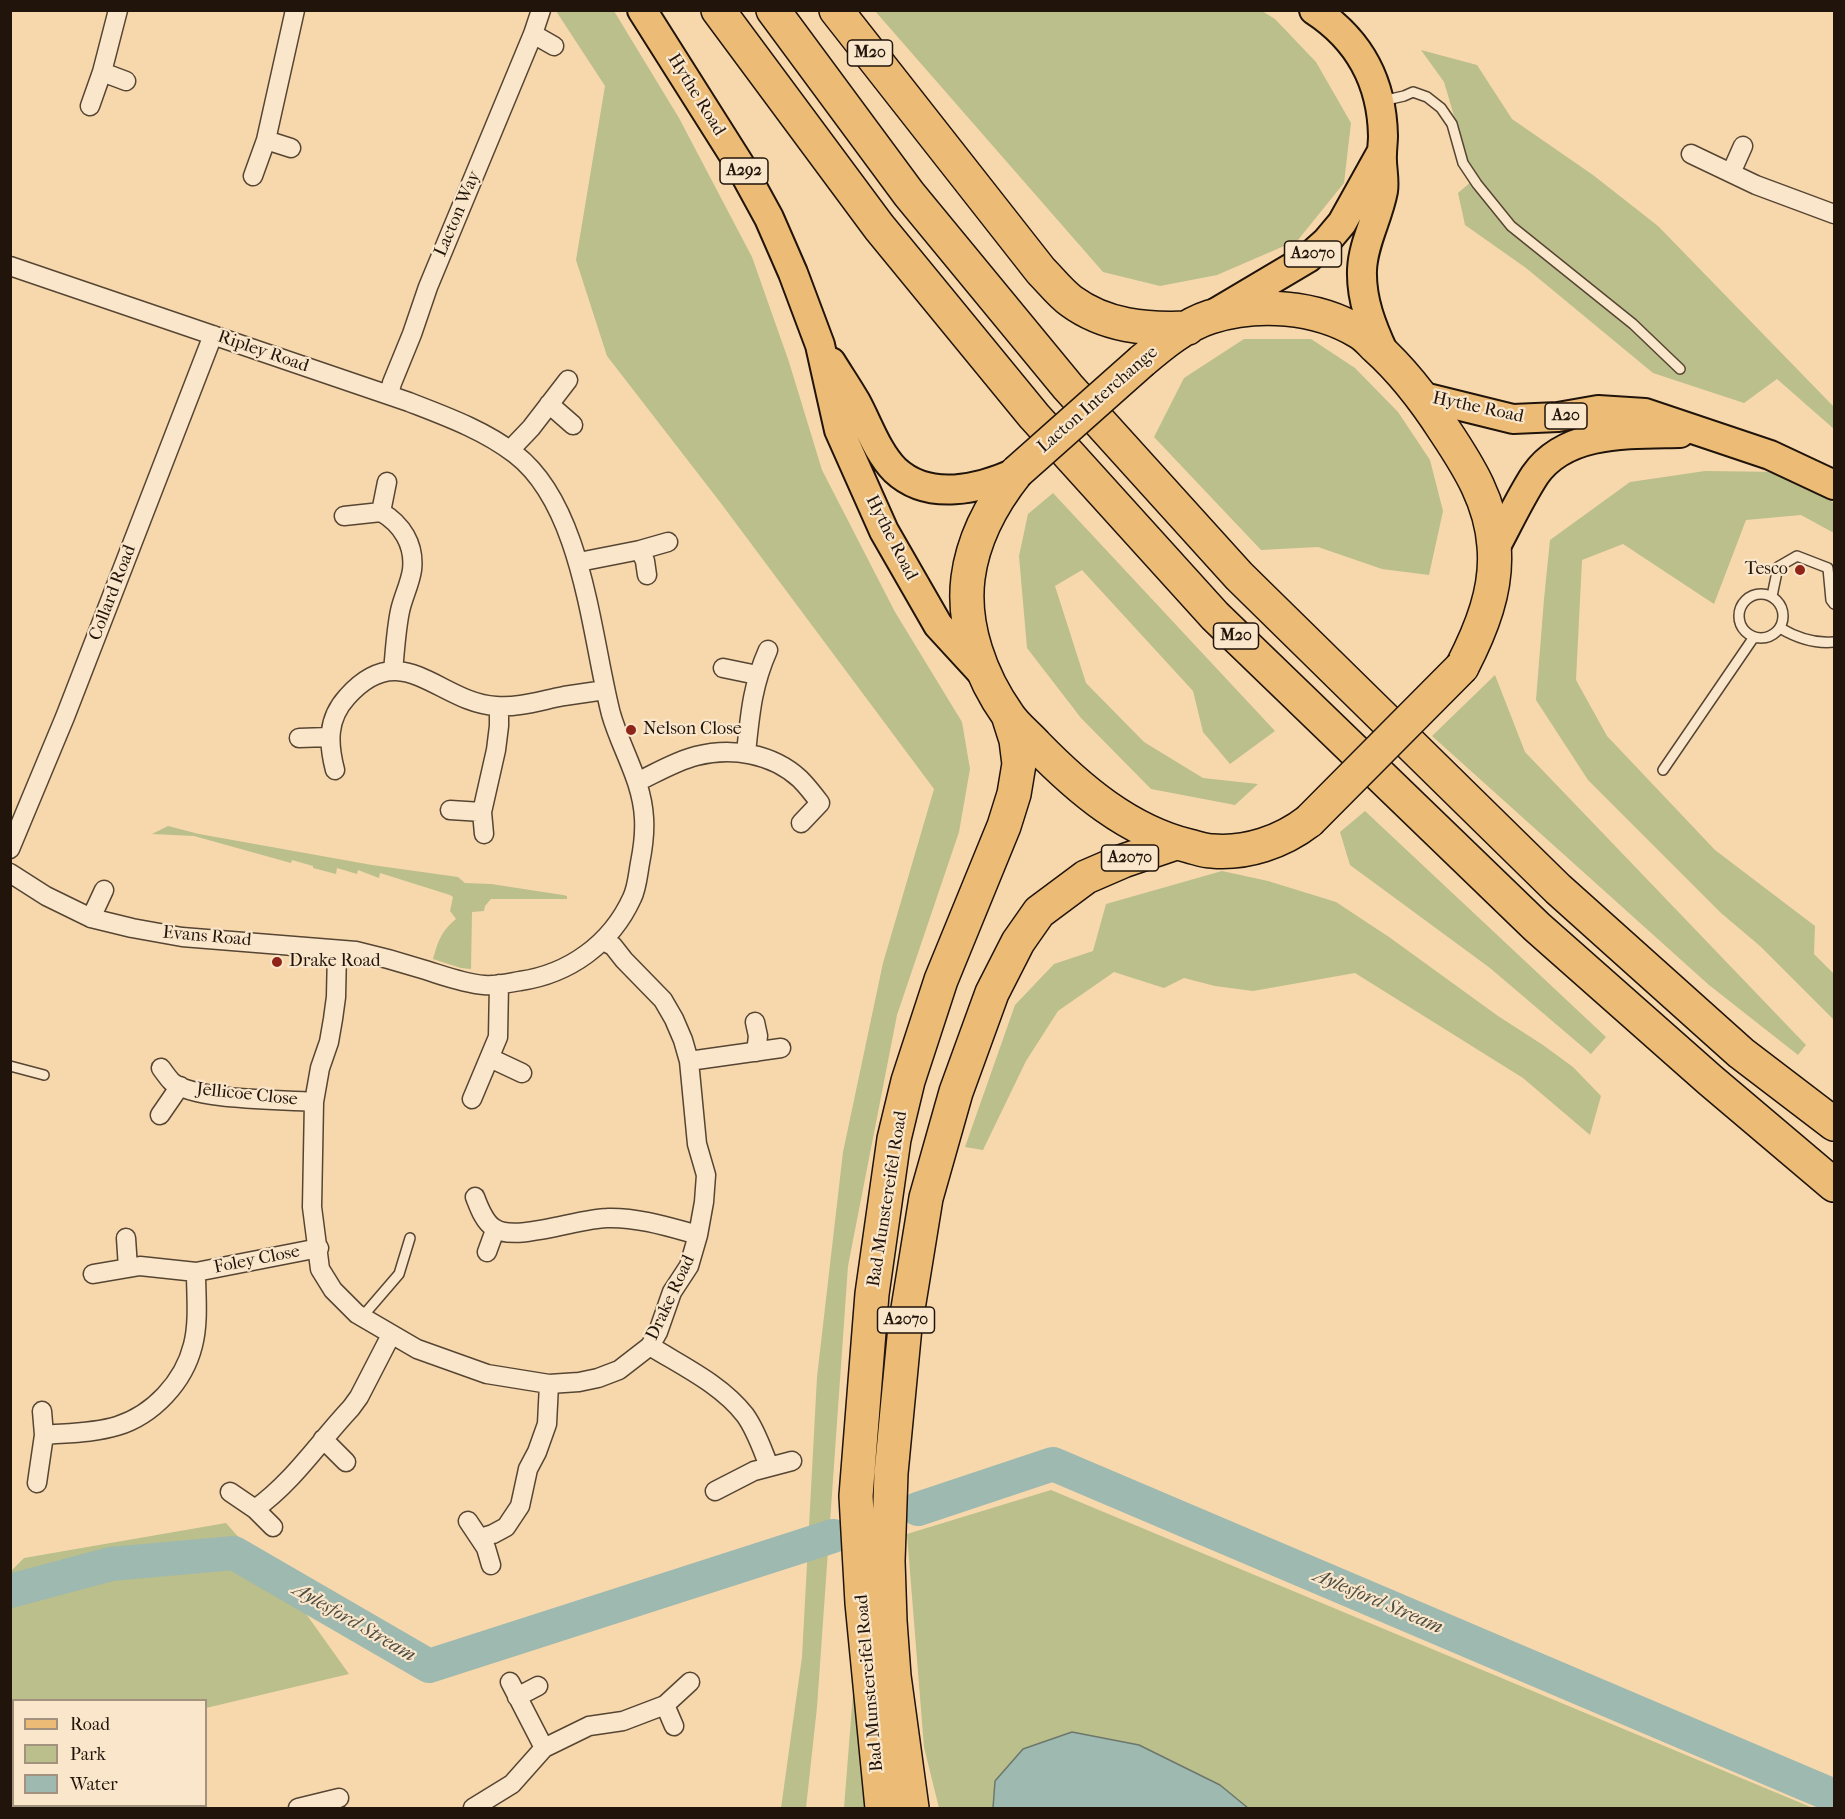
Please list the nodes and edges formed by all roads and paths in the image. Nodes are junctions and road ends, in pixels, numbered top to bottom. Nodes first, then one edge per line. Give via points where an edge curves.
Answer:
1 (118, 10) edge
2 (295, 10) edge
3 (541, 10) edge
4 (642, 10) edge
5 (718, 10) edge
6 (773, 10) edge
7 (836, 10) edge
8 (1314, 10) edge
9 (533, 34) junction
10 (554, 46) dead end
11 (102, 72) junction
12 (126, 81) dead end
13 (1379, 101) junction
14 (90, 106) dead end
15 (266, 140) junction
16 (1743, 146) dead end
17 (291, 148) dead end
18 (1382, 153) junction
19 (1691, 154) dead end
20 (1731, 173) junction
21 (253, 176) dead end
22 (1834, 214) edge
23 (10, 266) edge
24 (1198, 323) junction
25 (213, 335) junction
26 (820, 345) junction
27 (1385, 355) junction
28 (1680, 369) dead end
29 (568, 380) dead end
30 (389, 395) junction
31 (1424, 397) junction
32 (549, 404) junction
33 (573, 425) dead end
34 (1709, 433) junction
35 (510, 450) junction
36 (1017, 472) junction
37 (387, 482) dead end
38 (1834, 485) edge
39 (381, 512) junction
40 (344, 516) dead end
41 (668, 542) dead end
42 (1495, 548) junction
43 (640, 550) junction
44 (579, 562) junction
45 (647, 574) dead end
46 (1772, 596) junction
47 (1834, 604) edge
48 (1780, 628) junction
49 (1754, 637) junction
50 (1834, 642) edge
51 (768, 650) dead end
52 (723, 668) dead end
53 (393, 671) junction
54 (757, 675) junction
55 (986, 678) junction
56 (605, 690) junction
57 (499, 707) junction
58 (1009, 718) junction
59 (329, 736) junction
60 (299, 738) dead end
61 (746, 753) junction
62 (335, 770) dead end
63 (1664, 770) dead end
64 (637, 782) junction
65 (450, 810) dead end
66 (482, 812) junction
67 (801, 823) dead end
68 (484, 834) dead end
69 (1176, 843) junction
70 (10, 849) edge
71 (10, 873) edge
72 (104, 890) dead end
73 (91, 918) junction
74 (603, 941) junction
75 (337, 951) junction
76 (499, 984) junction
77 (755, 1022) dead end
78 (781, 1048) dead end
79 (756, 1052) junction
80 (490, 1058) junction
81 (689, 1060) junction
82 (10, 1066) edge
83 (161, 1068) dead end
84 (522, 1073) dead end
85 (44, 1075) dead end
86 (180, 1086) junction
87 (472, 1099) dead end
88 (314, 1101) junction
89 (160, 1115) dead end
90 (1834, 1124) edge
91 (1834, 1185) edge
92 (475, 1197) dead end
93 (495, 1230) junction
94 (698, 1235) junction
95 (126, 1238) dead end
96 (410, 1238) dead end
97 (319, 1248) junction
98 (487, 1252) dead end
99 (128, 1268) junction
100 (196, 1272) junction
101 (93, 1274) dead end
102 (362, 1317) junction
103 (391, 1335) junction
104 (650, 1346) junction
105 (549, 1384) junction
106 (42, 1411) dead end
107 (44, 1435) junction
108 (323, 1439) junction
109 (792, 1461) dead end
110 (346, 1462) dead end
111 (769, 1466) junction
112 (37, 1484) dead end
113 (715, 1491) dead end
114 (230, 1492) dead end
115 (255, 1509) junction
116 (468, 1521) dead end
117 (273, 1527) dead end
118 (480, 1538) junction
119 (491, 1565) dead end
120 (690, 1682) dead end
121 (538, 1686) dead end
122 (665, 1705) junction
123 (674, 1726) dead end
124 (544, 1748) junction
125 (339, 1798) dead end
126 (310, 1807) edge
127 (473, 1809) edge
128 (882, 1809) edge
129 (912, 1809) edge

1 - 11 street
2 - 15 street
3 - 9 street, Lacton Way
4 - 26 main road, Hythe Road / A292 via 710,115 769,218
5 - 91 highway, M20 via 879,227 1027,407 1215,615 1537,927
6 - 90 highway, M20 via 917,204 1068,387 1239,576 1558,889 1742,1053
7 - 24 highway, M20 via 1041,271 1069,300 1095,316 1130,326 1157,330
8 - 13 main road, A2070 via 1344,33 1362,56
9 - 10 street
9 - 30 street, Lacton Way via 428,287
11 - 12 street
11 - 14 street
13 - 18 main road, A2070
13 - 28 lane via 1413,92 1441,108 1452,124 1463,163 1511,226 1633,324
15 - 17 street
15 - 21 street
16 - 20 street
18 - 24 main road, A2070 via 1342,223 1326,242 1308,258
18 - 27 main road, A2070 via 1383,189 1362,270 1367,312
19 - 20 street
20 - 22 street
23 - 25 street, Ripley Road
24 - 27 highway, Lacton Interchange via 1252,308 1289,308 1350,328
24 - 36 highway, Lacton Interchange, bridge via 1165,342
25 - 30 street, Ripley Road
25 - 70 street, Collard Road
26 - 36 main road, Hythe Road / A292 via 880,449 895,469 911,481 953,490 994,482
26 - 55 main road, Hythe Road / A292 via 839,430 884,531 938,625
27 - 31 highway, Lacton Interchange
29 - 32 street
30 - 35 street, Ripley Road via 457,421
31 - 34 main road, Hythe Road / A20 via 1513,419 1598,410 1645,414
31 - 42 highway, Lacton Interchange via 1477,483 1490,515
32 - 33 street
32 - 35 street
34 - 38 main road, Hythe Road / A20 via 1770,455
34 - 42 main road, Hythe Road / A20 via 1604,436 1554,456 1536,473
35 - 44 street, Ripley Road via 550,495
36 - 55 highway, Lacton Interchange via 980,534 968,580 975,648
37 - 39 street
39 - 40 street
39 - 53 street via 399,525 412,553
41 - 43 street
42 - 69 highway, Lacton Interchange, bridge via 1488,606 1462,667 1309,821 1277,840 1245,850 1210,851
43 - 44 street
43 - 45 street
44 - 56 street, Ripley Road
46 - 47 lane via 1778,567 1797,556 1828,568
46 - 48 lane via 1784,614
46 - 49 lane via 1750,596 1740,607 1742,629
48 - 49 lane via 1769,637
48 - 50 lane via 1794,637
49 - 63 lane
51 - 54 street
52 - 54 street
53 - 57 street via 427,679 466,700
53 - 59 street via 372,676 355,688 335,715
54 - 61 street
55 - 58 highway, Lacton Interchange
56 - 57 street
56 - 64 street, Ripley Road
57 - 66 street via 496,750
58 - 69 highway, Lacton Interchange via 1072,782 1126,821
58 - 128 highway, Bad Munstereifel Road / A2070 via 1018,764 1014,794 941,980 908,1081 891,1160 873,1294 856,1496
59 - 60 street
59 - 62 street
61 - 64 street via 694,756
61 - 67 street via 772,761 800,778 820,803
64 - 74 street, Ripley Road via 644,838 633,896
65 - 66 street
66 - 68 street
69 - 129 highway, Bad Munstereifel Road / A2070 via 1086,877 1039,912 1017,942 988,1004 926,1198 905,1327 891,1473 888,1561 894,1676
71 - 73 street, Evans Road
72 - 73 street
73 - 75 street, Evans Road via 182,937
74 - 76 street, Evans Road via 590,953 546,976
74 - 81 street, Drake Road via 613,946 663,1000
75 - 76 street, Evans Road via 381,957 460,981
75 - 88 street, Drake Road via 333,1019
76 - 80 street via 498,1037
77 - 79 street
78 - 79 street
79 - 81 street
80 - 84 street
80 - 87 street
81 - 94 street, Drake Road via 697,1144 706,1175
82 - 85 lane
83 - 86 street, Jellicoe Close
86 - 88 street, Jellicoe Close via 206,1094
86 - 89 street, Jellicoe Close
88 - 97 street, Drake Road via 312,1207
92 - 93 street
93 - 94 street via 538,1231 585,1219 608,1218 635,1219
93 - 98 street
94 - 104 street, Drake Road via 689,1266 672,1292
95 - 99 street
96 - 102 lane via 399,1274
97 - 100 street, Foley Close
97 - 102 street, Drake Road via 320,1269 333,1290
99 - 100 street, Foley Close
99 - 101 street, Foley Close
100 - 107 street, Foley Close via 193,1344 187,1365 168,1392 120,1425
102 - 103 street, Drake Road
103 - 105 street, Drake Road via 417,1349 487,1374
103 - 108 street via 359,1397
104 - 105 street, Drake Road via 609,1374
104 - 111 street via 732,1400 759,1440
105 - 118 street via 547,1424 528,1469 520,1506 506,1527
106 - 107 street
107 - 112 street
108 - 110 street
108 - 115 street via 275,1495
109 - 111 street
111 - 113 street
114 - 115 street
115 - 117 street
116 - 118 street
118 - 119 street
120 - 122 street
121 - 124 street via 513,1689
122 - 123 street
122 - 124 street via 623,1721 589,1726
124 - 127 street via 512,1784
125 - 126 street

